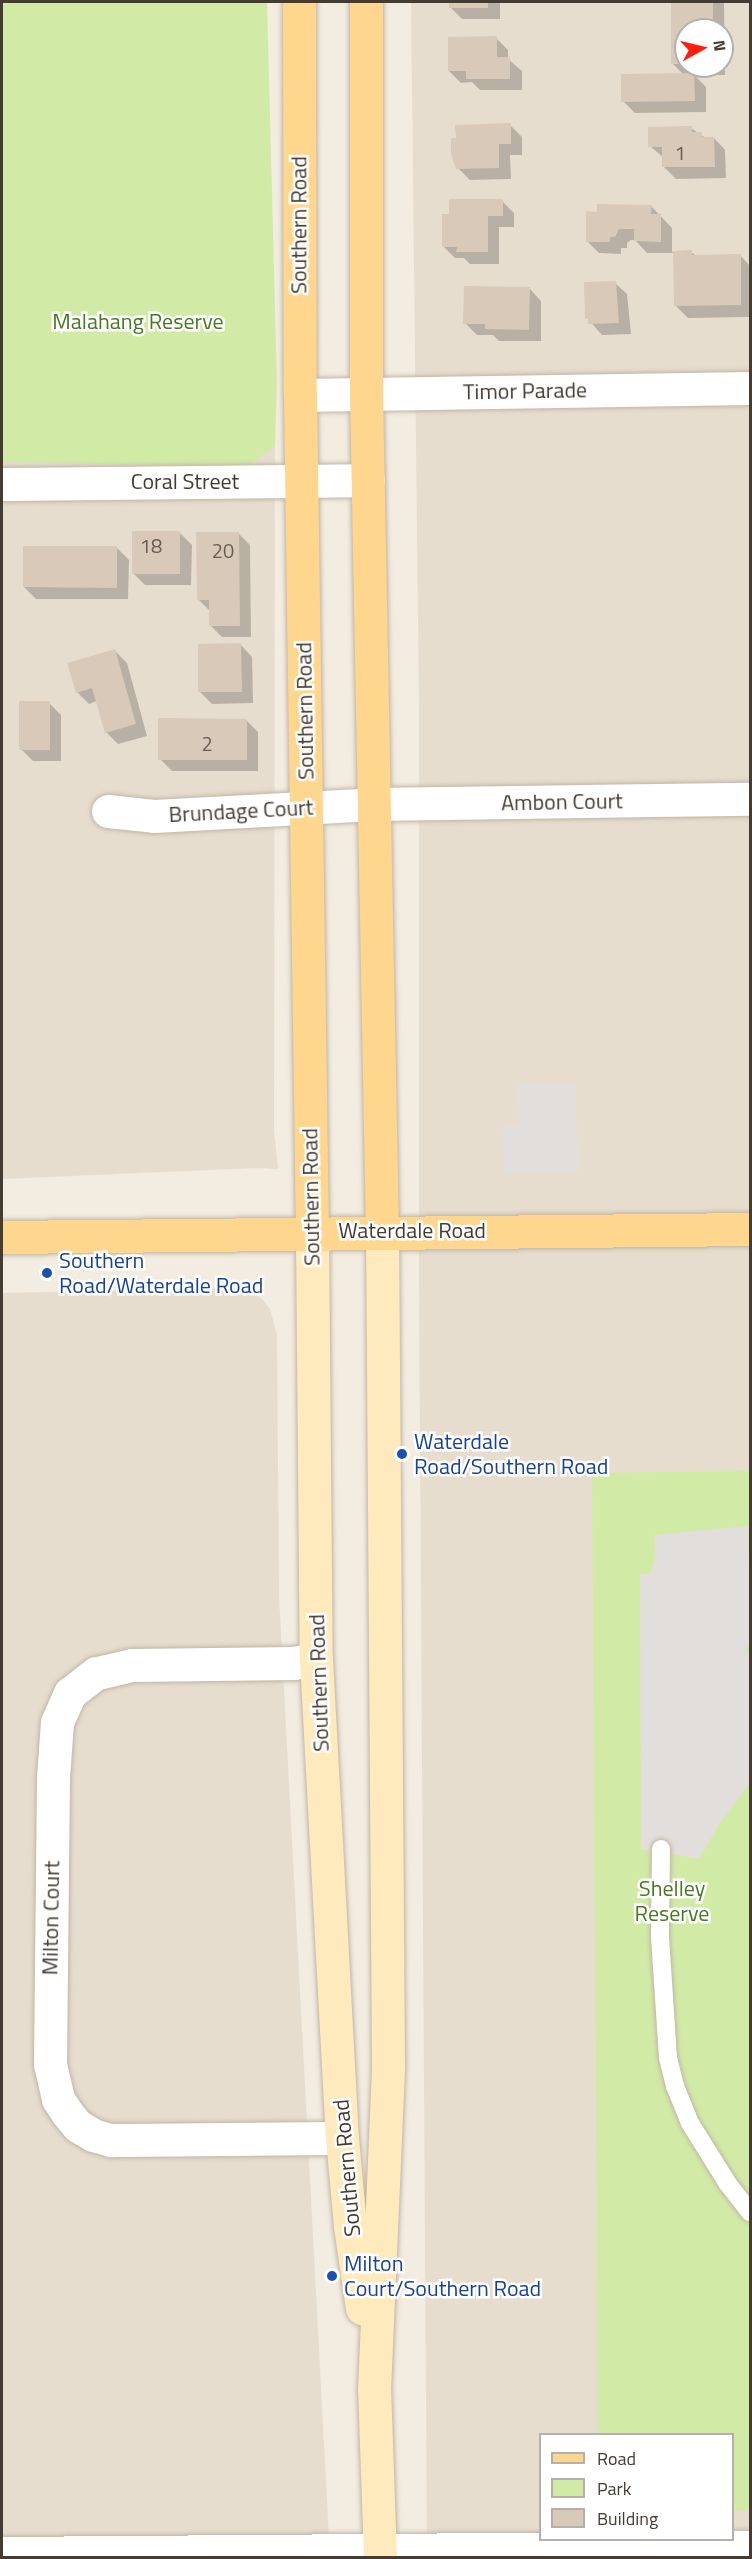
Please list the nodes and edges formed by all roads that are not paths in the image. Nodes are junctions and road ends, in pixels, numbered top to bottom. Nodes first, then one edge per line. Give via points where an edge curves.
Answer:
1 (299, 2) edge
2 (366, 2) edge
3 (750, 388) edge
4 (366, 392) junction
5 (300, 395) junction
6 (368, 480) junction
7 (302, 481) junction
8 (2, 484) edge
9 (750, 799) edge
10 (374, 804) junction
11 (306, 808) junction
12 (108, 811) dead end
13 (750, 1229) edge
14 (382, 1231) junction
15 (312, 1232) junction
16 (2, 1237) edge
17 (316, 1659) junction
18 (661, 1849) dead end
19 (342, 2138) junction
20 (750, 2212) edge
21 (374, 2390) junction
22 (750, 2547) edge
23 (2, 2553) edge
24 (380, 2553) edge

1 - 5 main road, Southern Road
2 - 4 main road, Southern Road
3 - 4 street, Timor Parade
4 - 5 street, Timor Parade
4 - 6 main road, Southern Road
5 - 7 main road, Southern Road
6 - 7 street, Coral Street
6 - 10 main road, Southern Road
7 - 8 street, Coral Street
7 - 11 main road, Southern Road
9 - 10 street, Ambon Court
10 - 11 street, Brundage Court
10 - 14 main road, Southern Road
11 - 12 street, Brundage Court via 154,816
11 - 15 main road, Southern Road
13 - 14 main road, Waterdale Road
14 - 15 main road, Waterdale Road
14 - 21 main road, Southern Road via 388,2064
15 - 16 main road, Waterdale Road
15 - 17 main road, Southern Road
17 - 19 main road, Southern Road
17 - 19 street, Milton Court via 294,1663 132,1665 96,1673 70,1693 57,1722 53,1778 50,2064 58,2099 67,2113 78,2126 111,2140
18 - 20 lane via 660,1937 668,2058 690,2123
19 - 21 main road, Southern Road via 350,2226
21 - 24 main road, Southern Road
22 - 24 street
23 - 24 street

